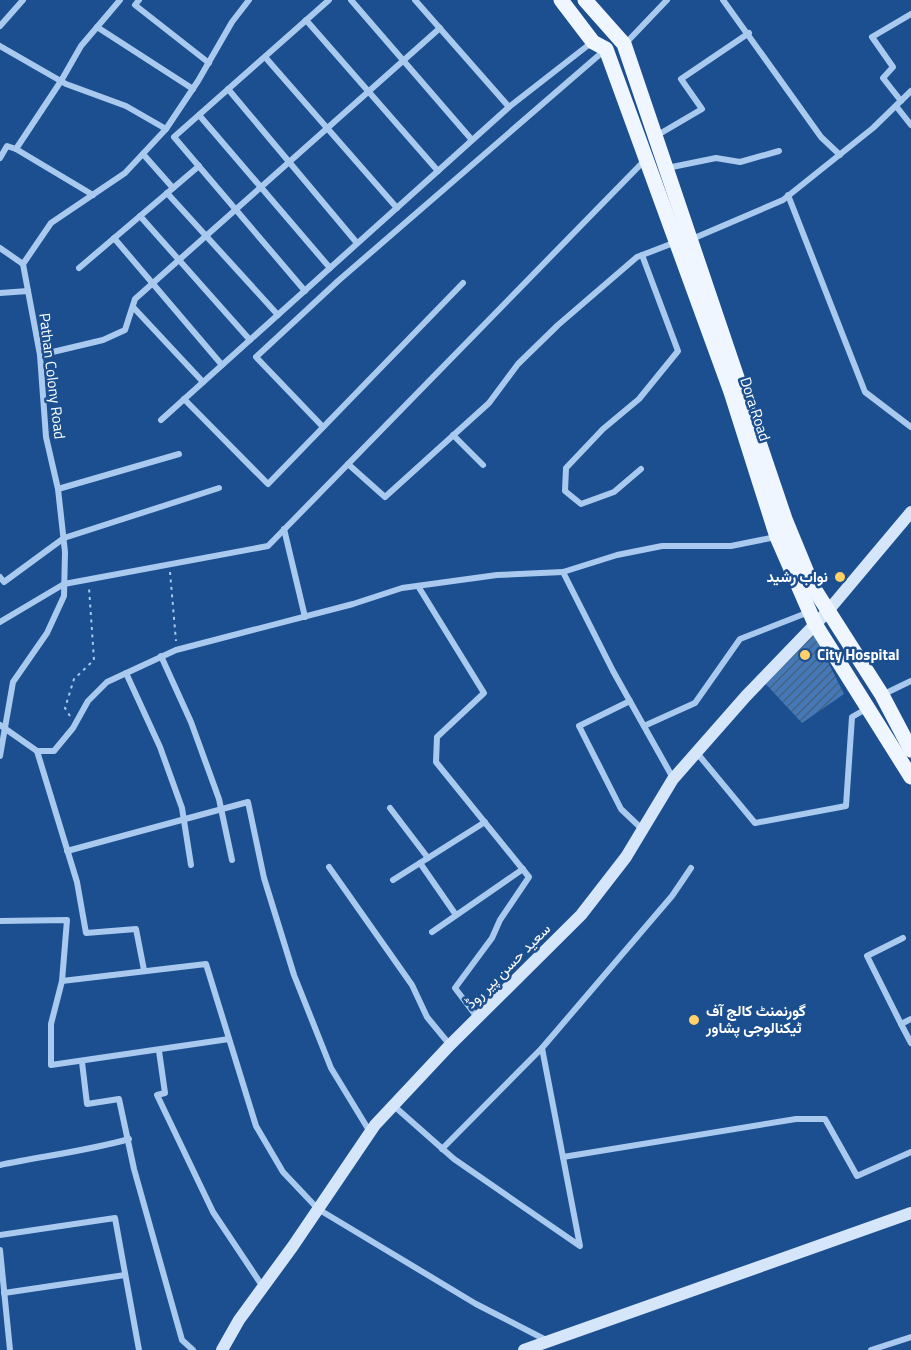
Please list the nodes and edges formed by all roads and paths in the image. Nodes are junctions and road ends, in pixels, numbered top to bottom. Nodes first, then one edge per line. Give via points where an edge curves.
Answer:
1 (23, 0) edge
2 (120, 0) edge
3 (139, 0) edge
4 (248, 0) edge
5 (328, 0) edge
6 (351, 0) edge
7 (415, 0) edge
8 (561, 0) edge
9 (585, 0) edge
10 (667, 0) edge
11 (723, 0) edge
12 (911, 14) edge
13 (306, 20) junction
14 (0, 26) edge
15 (97, 27) junction
16 (440, 28) junction
17 (748, 33) junction
18 (624, 44) junction
19 (600, 45) junction
20 (1, 49) edge
21 (265, 57) junction
22 (404, 60) junction
23 (208, 63) junction
24 (61, 81) junction
25 (193, 89) junction
26 (228, 89) junction
27 (369, 91) junction
28 (911, 91) edge
29 (898, 104) junction
30 (509, 107) junction
31 (199, 115) junction
32 (911, 125) edge
33 (327, 128) junction
34 (166, 129) junction
35 (655, 137) junction
36 (472, 140) junction
37 (16, 149) junction
38 (779, 151) dead end
39 (143, 154) junction
40 (840, 154) junction
41 (0, 158) edge
42 (647, 159) junction
43 (289, 162) junction
44 (199, 166) junction
45 (666, 168) junction
46 (438, 171) junction
47 (261, 186) junction
48 (170, 191) junction
49 (93, 195) junction
50 (788, 195) junction
51 (397, 208) junction
52 (236, 209) junction
53 (140, 216) junction
54 (206, 236) junction
55 (114, 238) junction
56 (692, 239) junction
57 (676, 242) junction
58 (357, 243) junction
59 (0, 248) edge
60 (642, 255) junction
61 (178, 260) junction
62 (23, 264) junction
63 (78, 268) dead end
64 (330, 268) junction
65 (153, 283) junction
66 (464, 283) dead end
67 (28, 291) junction
68 (304, 291) junction
69 (0, 293) edge
70 (133, 307) junction
71 (278, 315) junction
72 (250, 340) junction
73 (40, 355) junction
74 (222, 365) junction
75 (203, 382) junction
76 (184, 399) junction
77 (161, 420) dead end
78 (323, 427) junction
79 (911, 427) edge
80 (453, 435) junction
81 (179, 454) dead end
82 (348, 464) junction
83 (483, 465) dead end
84 (641, 469) dead end
85 (219, 488) dead end
86 (58, 489) junction
87 (911, 512) edge
88 (284, 529) junction
89 (777, 537) junction
90 (64, 538) junction
91 (169, 564) junction
92 (563, 572) junction
93 (0, 577) edge
94 (87, 579) junction
95 (64, 584) junction
96 (418, 586) junction
97 (827, 612) junction
98 (305, 616) junction
99 (812, 618) junction
100 (0, 622) edge
101 (176, 650) junction
102 (161, 656) junction
103 (126, 673) junction
104 (911, 681) edge
105 (882, 695) junction
106 (630, 701) junction
107 (867, 705) junction
108 (75, 724) junction
109 (644, 726) junction
110 (2, 727) edge
111 (911, 750) edge
112 (37, 751) junction
113 (696, 752) junction
114 (0, 756) edge
115 (911, 777) edge
116 (673, 779) junction
117 (390, 808) dead end
118 (221, 809) junction
119 (183, 818) junction
120 (485, 822) junction
121 (643, 829) junction
122 (67, 851) junction
123 (428, 858) junction
124 (232, 860) dead end
125 (420, 863) junction
126 (191, 865) dead end
127 (329, 867) dead end
128 (691, 868) dead end
129 (523, 869) junction
130 (393, 880) dead end
131 (456, 915) junction
132 (0, 921) edge
133 (432, 932) dead end
134 (903, 938) dead end
135 (144, 970) junction
136 (62, 981) junction
137 (478, 1017) junction
138 (911, 1019) edge
139 (902, 1024) junction
140 (229, 1039) junction
141 (911, 1044) edge
142 (450, 1045) junction
143 (542, 1048) junction
144 (159, 1051) junction
145 (82, 1062) junction
146 (394, 1106) junction
147 (370, 1132) junction
148 (129, 1139) junction
149 (442, 1149) junction
150 (911, 1152) edge
151 (563, 1157) junction
152 (0, 1165) edge
153 (318, 1209) junction
154 (911, 1213) edge
155 (0, 1235) edge
156 (0, 1250) edge
157 (125, 1275) junction
158 (263, 1287) junction
159 (4, 1293) junction
160 (911, 1337) edge
161 (549, 1341) junction
162 (10, 1350) edge
163 (139, 1350) edge
164 (193, 1350) edge
165 (222, 1350) edge
166 (524, 1350) edge
167 (871, 1350) edge

1 - 14 street
2 - 15 street
3 - 23 street via 135,4
4 - 23 street
5 - 13 street
6 - 22 street
7 - 16 street
8 - 19 main road, Dora Road
9 - 18 main road
10 - 18 street
11 - 17 street
12 - 29 street via 872,37 893,67 883,78
13 - 21 street
13 - 27 street
15 - 24 street
15 - 25 street
16 - 22 street
16 - 30 street
17 - 35 street via 681,79 702,109
17 - 40 street via 821,137
18 - 19 main road
18 - 35 main road
19 - 30 street
19 - 42 main road, Dora Road
19 - 78 street via 256,357
20 - 24 street
21 - 26 street
21 - 33 street
22 - 27 street
22 - 36 street
23 - 25 street
24 - 34 street via 126,106
24 - 37 street
25 - 34 street
26 - 31 street
26 - 43 street
27 - 33 street
27 - 46 street
28 - 29 street
29 - 32 street
29 - 40 street
30 - 36 street
31 - 44 street via 174,137
31 - 47 street
33 - 43 street
33 - 51 street
34 - 39 street
35 - 45 main road
36 - 46 street
37 - 41 street via 7,147
37 - 49 street
38 - 45 street via 740,162 716,158
39 - 48 street
39 - 49 street via 125,173
40 - 50 street
42 - 57 main road, Dora Road
42 - 82 street
43 - 47 street
43 - 58 street
44 - 48 street
44 - 52 street
45 - 56 main road
46 - 51 street
47 - 52 street
47 - 64 street
48 - 53 street
48 - 54 street
49 - 62 street via 51,223
50 - 56 street
50 - 79 street via 865,392
51 - 58 street
52 - 54 street
52 - 68 street
53 - 55 street
53 - 61 street
54 - 61 street
54 - 71 street
55 - 63 street
55 - 65 street
56 - 57 main road
56 - 97 main road via 785,519
57 - 60 street
57 - 89 main road, Dora Road via 731,392
58 - 64 street
59 - 62 street
60 - 80 street via 558,325 518,364 489,403
60 - 84 street via 678,351 639,399 566,468 565,490 581,504 614,492
61 - 65 street
61 - 72 street
62 - 67 street, Pathan Colony Road
64 - 68 street
65 - 70 street via 135,299
65 - 74 street
66 - 78 street
67 - 69 street
67 - 73 street, Pathan Colony Road
68 - 71 street
70 - 73 street via 125,330 103,340
70 - 75 street
71 - 72 street
72 - 74 street
73 - 86 street, Pathan Colony Road via 46,437
74 - 75 street
75 - 76 street
76 - 77 street
76 - 78 street via 268,484
80 - 82 street via 385,497
80 - 83 street
81 - 86 street
82 - 88 street
85 - 90 street
86 - 90 street, Pathan Colony Road
87 - 97 street, سعید حسن پیر روڈ
88 - 91 street via 268,546
88 - 98 street
89 - 92 street via 731,546 662,546
89 - 99 main road, Dora Road
90 - 93 street via 4,582
90 - 95 street, Pathan Colony Road
91 - 94 street
91 - 101 path
92 - 96 street via 497,575
92 - 106 street
94 - 95 street
94 - 108 path via 94,660 74,679 64,708
95 - 100 street
95 - 110 street, Pathan Colony Road via 64,596 47,633 12,682
96 - 98 street
96 - 120 street via 484,693 437,737 436,762
97 - 99 street, سعید حسن پیر روڈ
97 - 105 main road
98 - 101 street
99 - 107 main road, Dora Road
99 - 109 street via 740,639 695,703
99 - 113 street, سعید حسن پیر روڈ
101 - 102 street
102 - 103 street
102 - 118 street via 191,722
103 - 108 street via 107,682 88,701
103 - 119 street via 160,747
104 - 105 street
105 - 107 main road
105 - 111 main road
106 - 109 street
106 - 121 street via 579,726 621,809
107 - 113 street via 852,717 846,806 755,823
107 - 115 main road, Dora Road
108 - 112 street via 54,751
109 - 116 street
110 - 112 street
110 - 114 street, Pathan Colony Road
112 - 122 street
113 - 116 street, سعید حسن پیر روڈ
116 - 121 street, سعید حسن پیر روڈ
117 - 123 street
118 - 119 street
118 - 124 street
118 - 147 street via 248,802 264,878 294,975 331,1068
119 - 122 street
119 - 126 street
120 - 123 street
120 - 129 street
121 - 137 street, سعید حسن پیر روڈ via 581,915
122 - 135 street via 86,933 136,929
123 - 125 street
125 - 130 street
125 - 131 street
127 - 142 street via 412,985 427,1017
128 - 143 street via 672,896
129 - 131 street
129 - 137 street via 529,877 492,938 455,988
131 - 133 street
132 - 136 street via 67,920
134 - 139 street via 867,956
135 - 136 street
135 - 140 street via 206,964
136 - 145 street via 51,1024 51,1065
137 - 142 street, سعید حسن پیر روڈ
138 - 139 street
139 - 141 street
140 - 144 street
140 - 153 street via 255,1126 283,1172
142 - 146 street, سعید حسن پیر روڈ
143 - 149 street
143 - 151 street
144 - 145 street
144 - 158 street via 165,1093 158,1095 169,1123 213,1212
145 - 148 street via 87,1104 119,1099
146 - 147 street, سعید حسن پیر روڈ
146 - 149 street
147 - 153 street, سعید حسن پیر روڈ
148 - 152 street via 100,1148
148 - 164 street via 182,1340
149 - 151 street via 580,1246
150 - 151 street via 856,1176 825,1119 796,1119
153 - 158 street, سعید حسن پیر روڈ
153 - 161 street via 476,1304
154 - 161 street
155 - 157 street via 115,1218
156 - 159 street
157 - 159 street
157 - 163 street
158 - 165 street, سعید حسن پیر روڈ
159 - 162 street
160 - 167 street
161 - 166 street

